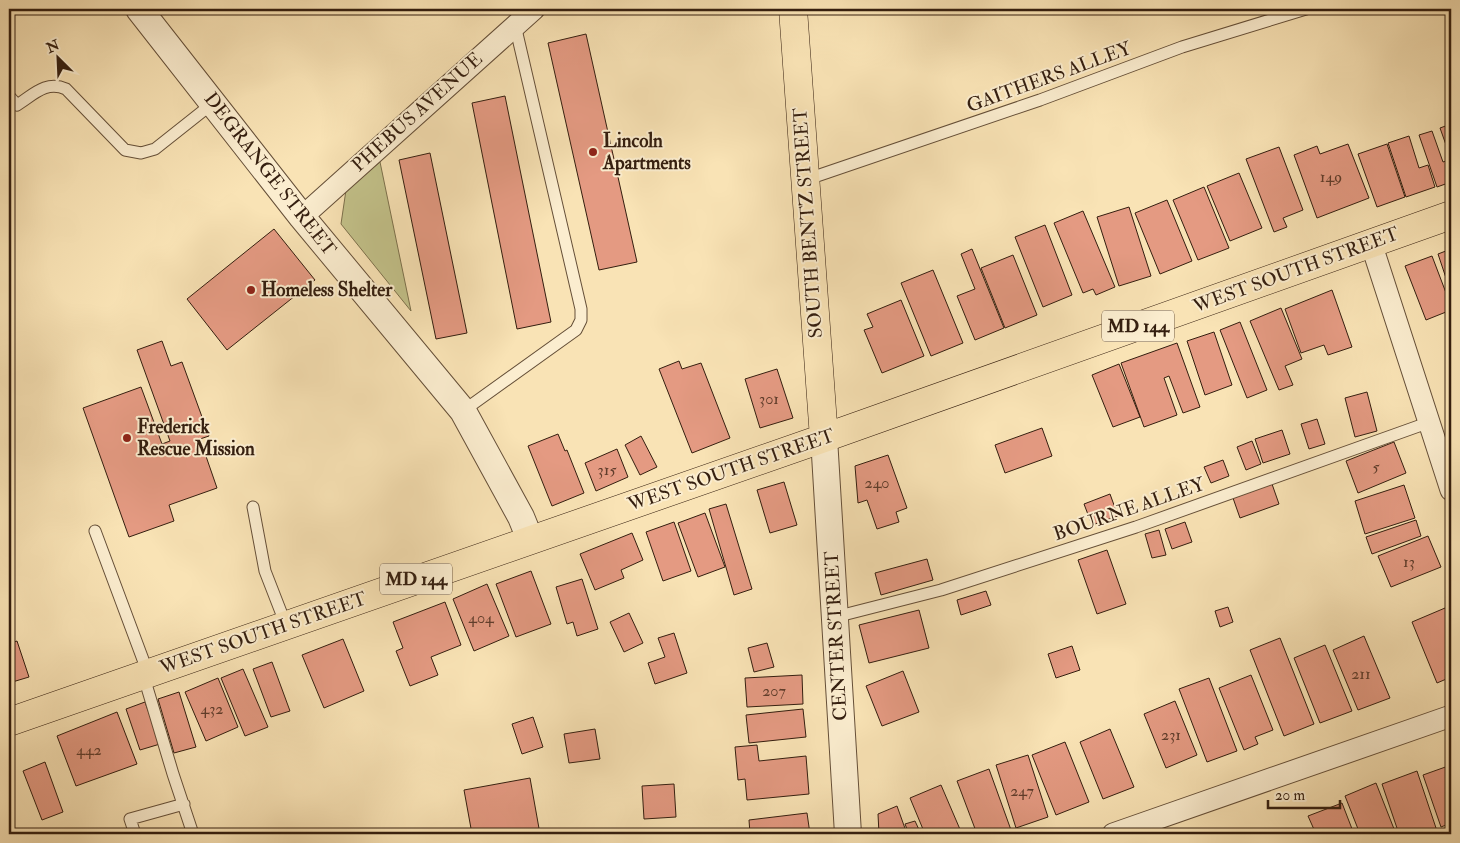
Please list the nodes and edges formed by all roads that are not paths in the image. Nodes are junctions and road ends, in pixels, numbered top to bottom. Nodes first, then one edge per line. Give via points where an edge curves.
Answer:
1 (139, 9) edge
2 (534, 9) edge
3 (793, 9) edge
4 (1306, 9) edge
5 (515, 25) junction
6 (9, 96) edge
7 (213, 103) junction
8 (805, 180) junction
9 (1451, 215) edge
10 (302, 217) junction
11 (1371, 243) junction
12 (463, 411) junction
13 (1430, 422) junction
14 (824, 438) junction
15 (1451, 490) edge
16 (253, 506) dead end
17 (95, 530) dead end
18 (530, 539) junction
19 (835, 617) junction
20 (286, 624) junction
21 (145, 674) junction
22 (1451, 716) edge
23 (9, 722) edge
24 (184, 804) junction
25 (135, 834) edge
26 (193, 834) edge
27 (848, 834) edge
28 (1113, 834) edge

1 - 7 street, DEGRANGE STREET
2 - 5 street, PHEBUS AVENUE
3 - 8 main road, SOUTH BENTZ STREET
4 - 8 lane, GAITHERS ALLEY via 1182,47
5 - 10 street, PHEBUS AVENUE
5 - 12 lane via 581,320 576,330
6 - 7 lane via 17,105 46,87 57,85 66,89 125,150 141,153 155,149
7 - 10 street, DEGRANGE STREET
8 - 14 main road, SOUTH BENTZ STREET
9 - 11 main road, WEST SOUTH STREET / MD 144
10 - 12 street, DEGRANGE STREET
11 - 13 street
11 - 14 main road, WEST SOUTH STREET / MD 144
12 - 18 street, DEGRANGE STREET
13 - 15 street
13 - 19 lane, BOURNE ALLEY via 1136,527 941,590
14 - 18 main road, WEST SOUTH STREET / MD 144
14 - 19 street, CENTER STREET
16 - 20 lane via 265,571
17 - 21 lane
18 - 20 main road, WEST SOUTH STREET / MD 144
19 - 27 street, CENTER STREET
20 - 21 main road, WEST SOUTH STREET / MD 144
21 - 23 main road, WEST SOUTH STREET / MD 144
21 - 24 lane
22 - 28 street
24 - 25 lane via 130,819
24 - 26 lane

